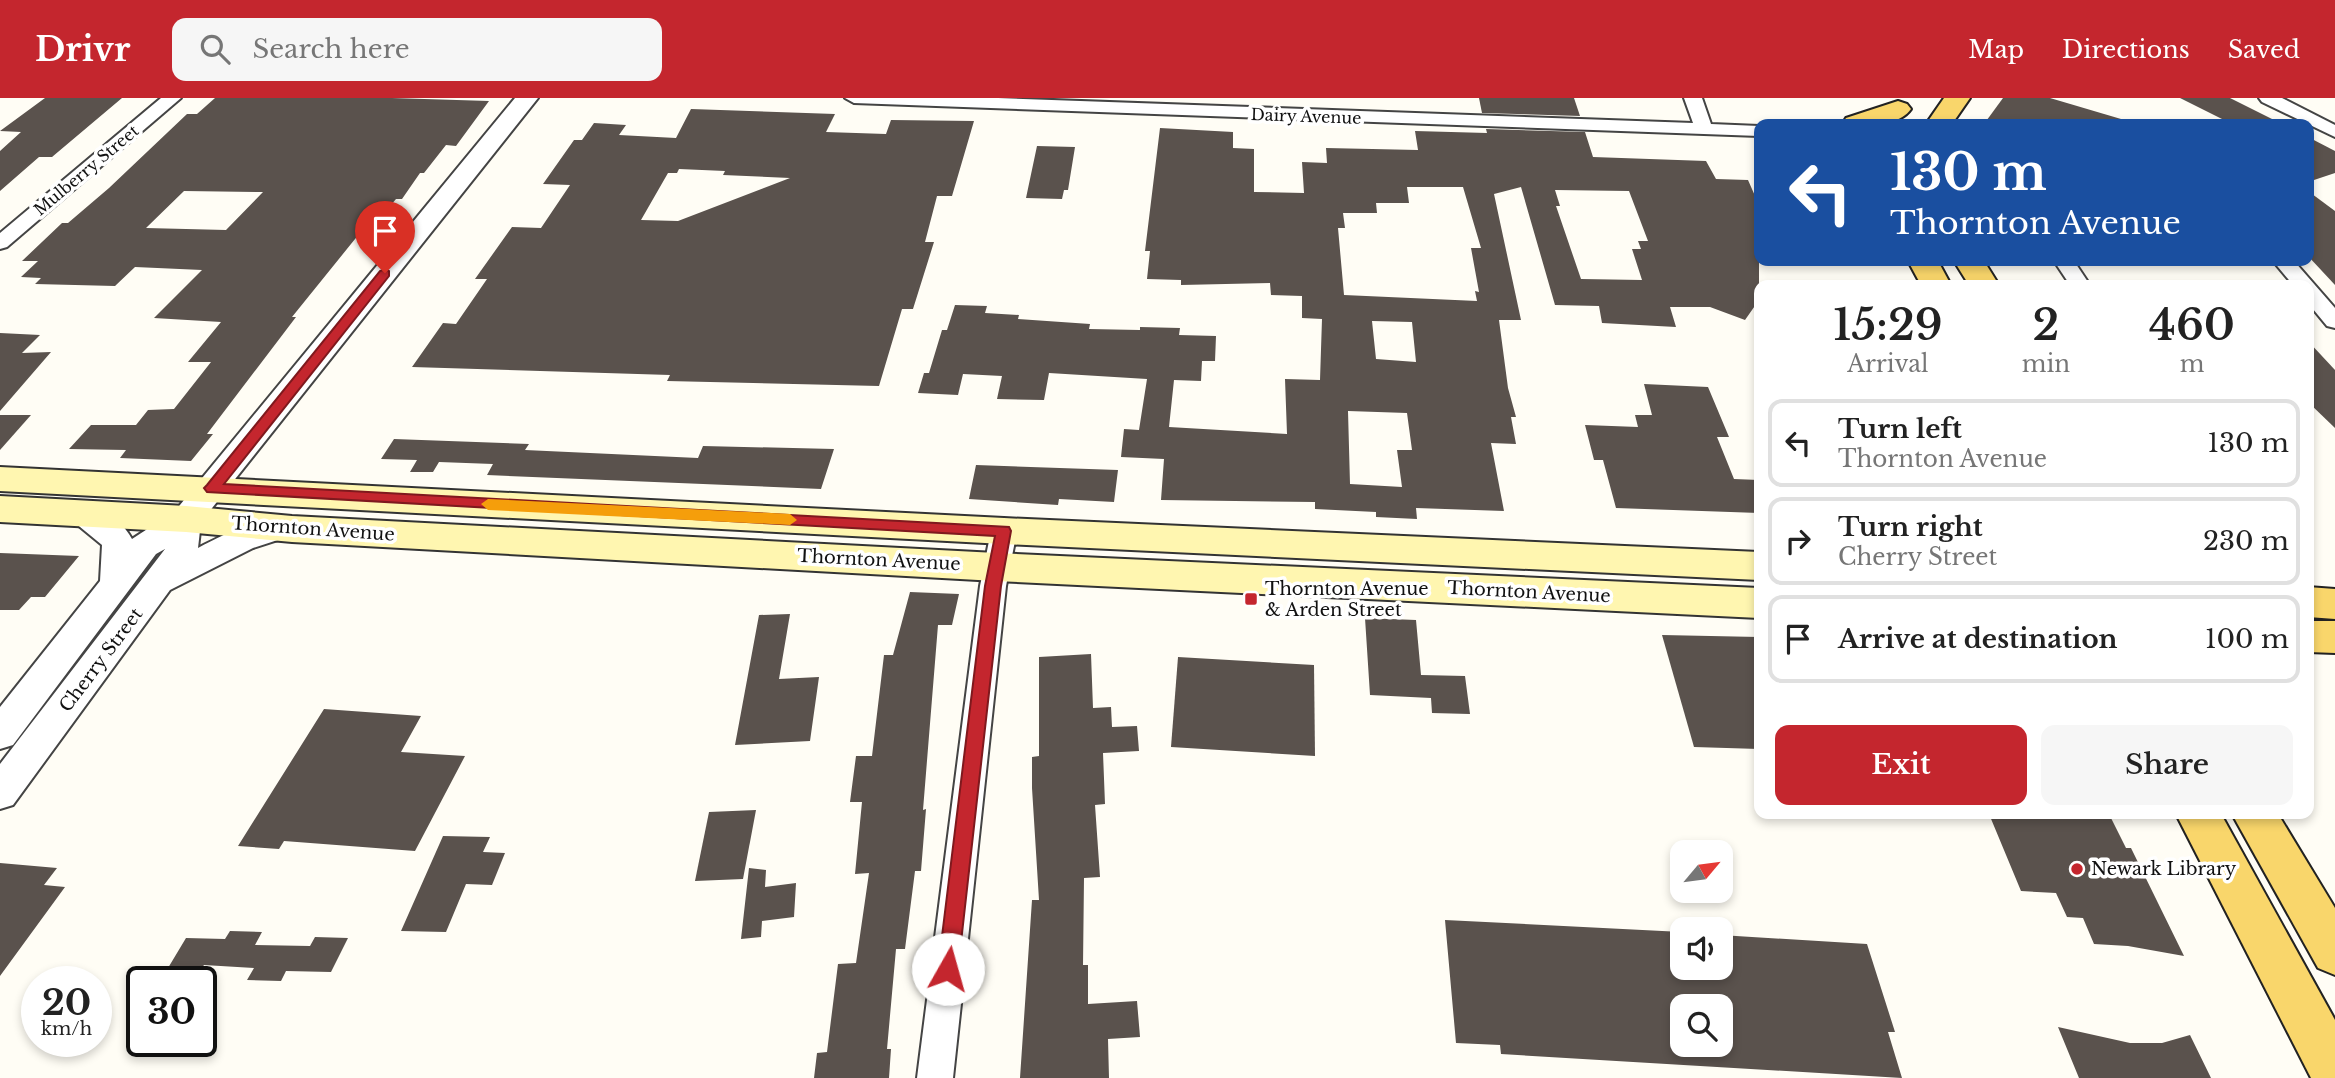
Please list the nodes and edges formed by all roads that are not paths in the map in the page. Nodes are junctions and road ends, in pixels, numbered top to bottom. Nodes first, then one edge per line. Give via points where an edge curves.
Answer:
1 (172, 98) edge
2 (527, 98) edge
3 (854, 98) edge
4 (1693, 98) edge
5 (1958, 98) edge
6 (2269, 98) edge
7 (1103, 102) edge
8 (1898, 110) edge
9 (1870, 119) edge
10 (1943, 119) edge
11 (2310, 119) edge
12 (2314, 121) edge
13 (1704, 129) junction
14 (1754, 131) edge
15 (2335, 132) edge
16 (0, 243) edge
17 (2287, 266) edge
18 (2300, 280) edge
19 (2318, 301) edge
20 (2335, 321) edge
21 (0, 479) edge
22 (212, 488) junction
23 (0, 509) edge
24 (85, 513) junction
25 (186, 519) junction
26 (279, 528) junction
27 (1000, 549) junction
28 (1754, 566) edge
29 (159, 583) junction
30 (116, 584) junction
31 (2314, 602) edge
32 (1754, 603) edge
33 (2335, 604) edge
34 (2314, 636) edge
35 (2335, 637) edge
36 (0, 734) edge
37 (0, 793) edge
38 (2201, 819) edge
39 (2257, 819) edge
40 (2335, 952) edge
41 (2335, 1071) edge
42 (935, 1078) edge

1 - 16 street, Mulberry Street
2 - 22 street, Cherry Street
3 - 7 street, Dairy Avenue
4 - 13 street
5 - 10 main road
6 - 11 street
7 - 13 street, Dairy Avenue via 1288,116
8 - 9 main road
12 - 15 street
13 - 14 street, Dairy Avenue
17 - 18 street
19 - 20 street
21 - 22 main road, Thornton Avenue
22 - 25 street, Cherry Street
22 - 27 main road, Thornton Avenue
23 - 24 main road, Thornton Avenue
24 - 25 main road, Thornton Avenue
24 - 30 street via 118,542
25 - 26 main road, Thornton Avenue
25 - 29 street, Cherry Street via 181,552
25 - 30 street, Cherry Street via 145,547
26 - 27 main road, Thornton Avenue
26 - 29 street via 229,546
27 - 28 main road, Thornton Avenue
27 - 32 main road, Thornton Avenue
27 - 42 street
29 - 37 street, Cherry Street
30 - 36 street, Cherry Street
31 - 33 main road
34 - 35 main road
38 - 41 main road
39 - 40 main road

